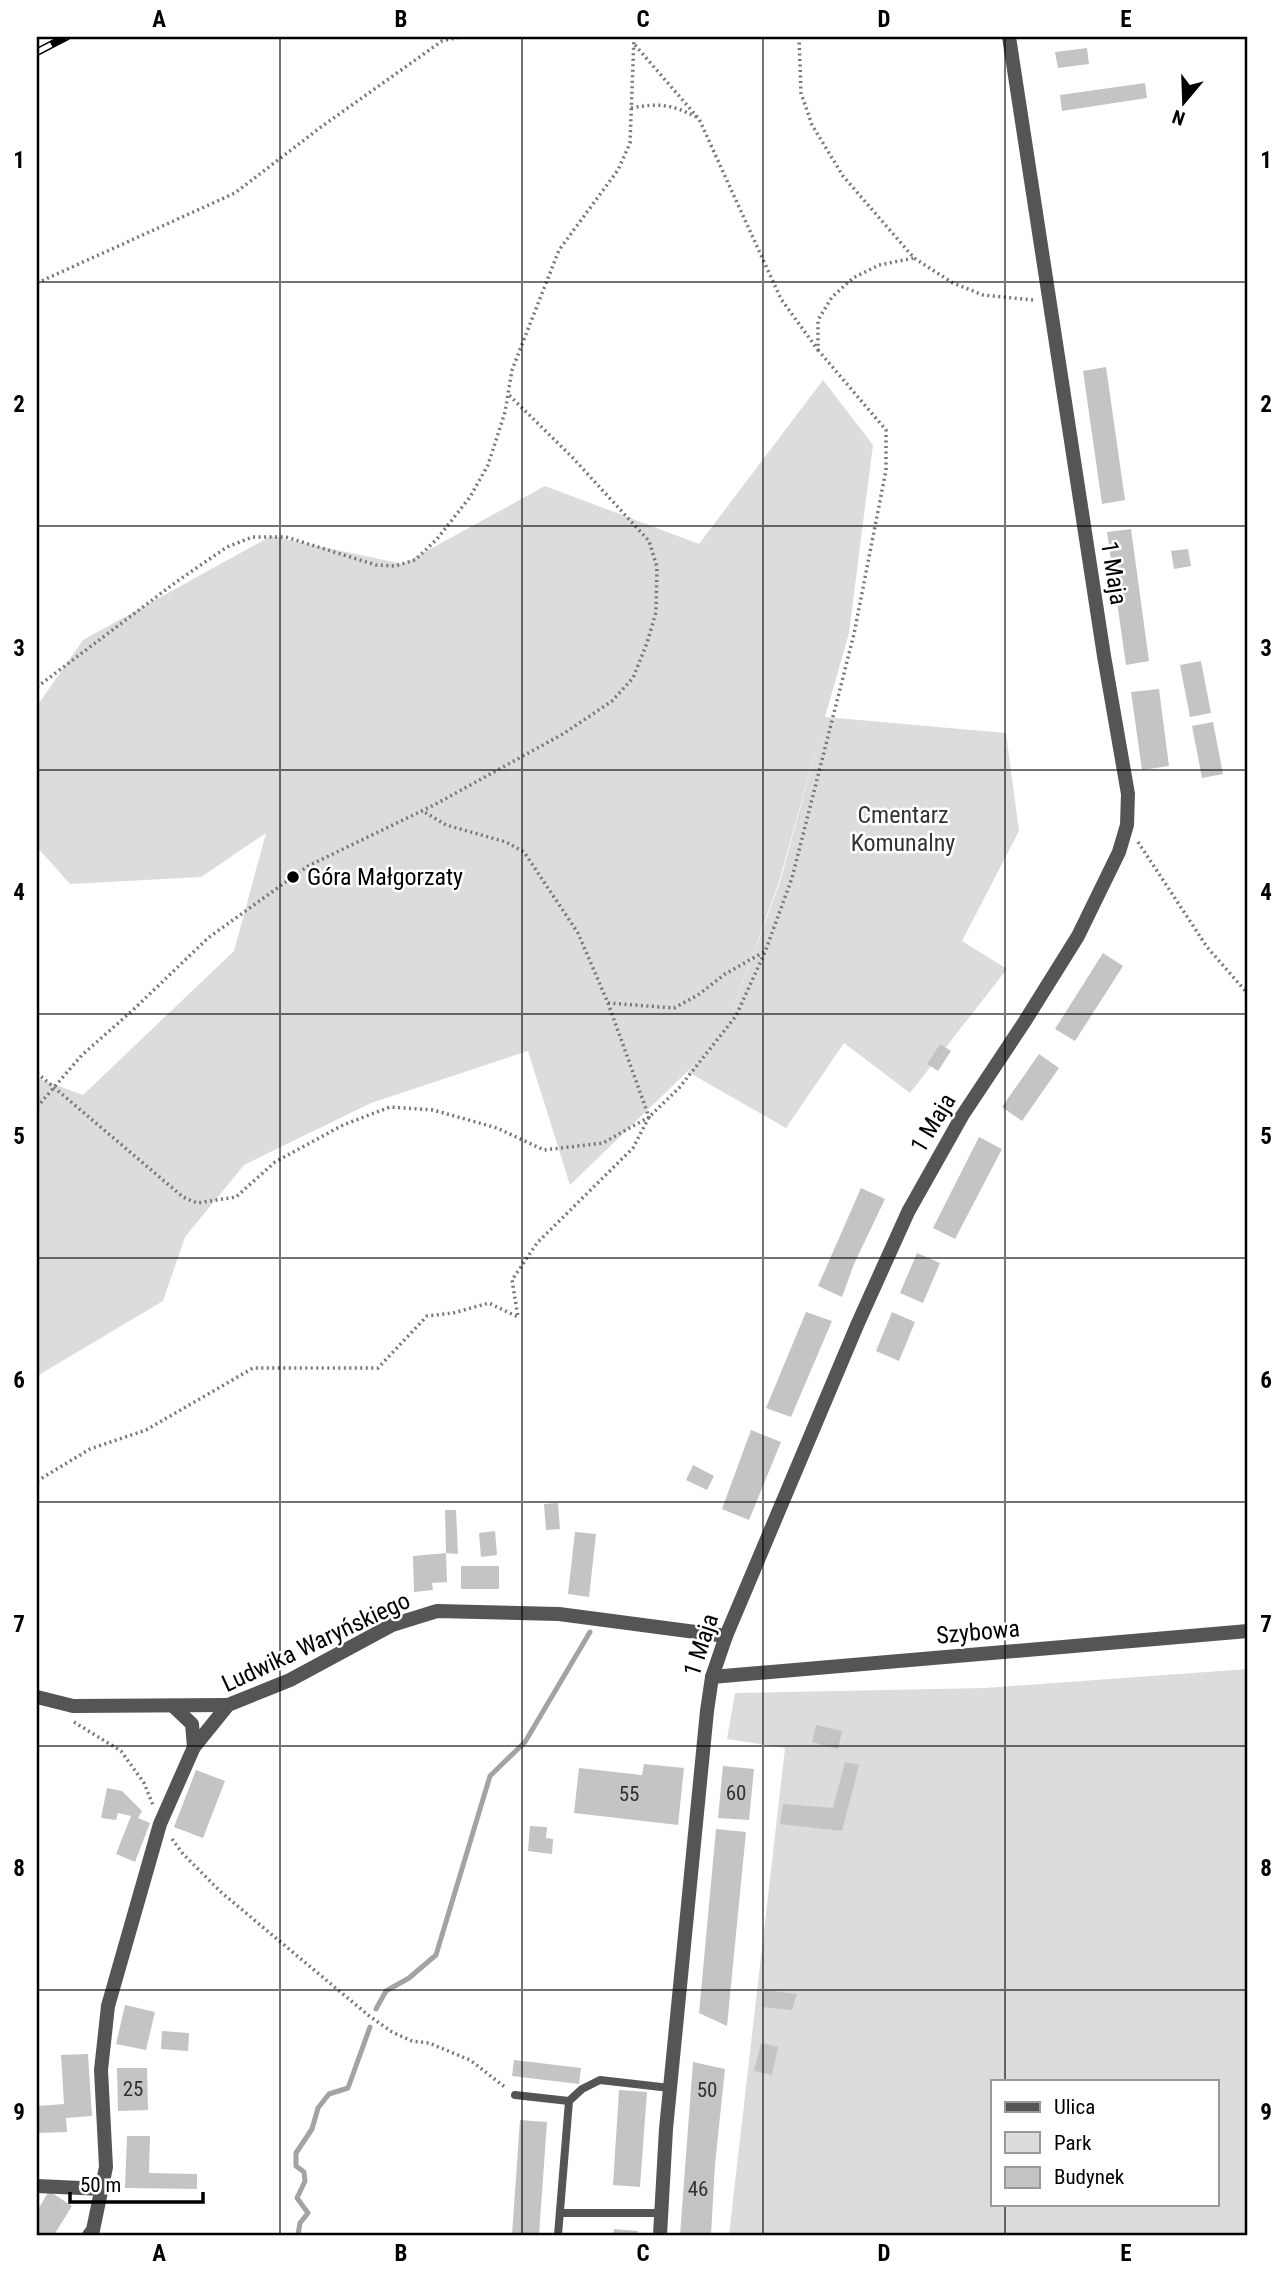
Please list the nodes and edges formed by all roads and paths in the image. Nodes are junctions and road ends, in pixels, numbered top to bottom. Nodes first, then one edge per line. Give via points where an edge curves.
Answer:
1 (460, 37) edge
2 (634, 37) edge
3 (799, 37) edge
4 (1009, 37) edge
5 (634, 44) junction
6 (631, 108) junction
7 (699, 119) junction
8 (914, 258) junction
9 (37, 283) edge
10 (1049, 301) junction
11 (818, 350) junction
12 (508, 394) junction
13 (37, 687) edge
14 (423, 811) junction
15 (1127, 825) junction
16 (765, 952) junction
17 (1248, 994) edge
18 (608, 1003) junction
19 (37, 1073) edge
20 (53, 1088) junction
21 (37, 1107) edge
22 (649, 1117) junction
23 (37, 1481) edge
24 (1248, 1631) edge
25 (726, 1636) junction
26 (712, 1677) junction
27 (37, 1697) edge
28 (228, 1706) junction
29 (174, 1707) junction
30 (68, 1718) dead end
31 (194, 1747) junction
32 (160, 1824) junction
33 (670, 2088) junction
34 (515, 2095) joint
35 (569, 2101) junction
36 (37, 2186) edge
37 (103, 2189) junction
38 (560, 2213) junction
39 (661, 2213) junction
40 (89, 2235) edge
41 (558, 2235) edge
42 (660, 2235) edge

1 - 9 path via 442,41 235,193
2 - 5 path
3 - 8 path via 801,93 812,125 843,176
4 - 10 street, 1 Maja
5 - 6 path
5 - 7 path
6 - 7 path via 655,103
6 - 12 path via 630,143 618,170 559,250
7 - 11 path via 781,299
8 - 10 path via 953,283 983,295
8 - 11 path via 879,265 853,278 832,297 818,320
10 - 15 street, 1 Maja via 1128,794
11 - 16 path via 886,430 886,470 854,634 792,878
12 - 13 path via 488,465 470,497 415,560 376,565 286,537 253,537 227,547 176,582
12 - 14 path via 649,541 657,567 656,612 633,678 612,701 563,734
14 - 18 path via 446,825 506,842 524,852 578,933
14 - 20 path via 308,866 208,938 82,1055
15 - 17 path via 1207,947
15 - 25 street, 1 Maja via 1119,852 1078,936 962,1116 908,1212
16 - 18 path via 674,1008
16 - 22 path via 736,1016 679,1088
18 - 22 path
19 - 20 path
20 - 21 path
20 - 22 path via 183,1197 197,1203 236,1197 275,1162 343,1125 390,1107 459,1117 544,1150 603,1143
22 - 23 path via 633,1148 537,1243 512,1280 518,1317 489,1303 427,1316 378,1368 253,1368 146,1430 90,1449
24 - 26 street, Szybowa
25 - 26 street, 1 Maja
25 - 28 street, Ludwika Waryńskiego via 559,1614 437,1611 392,1625 290,1680
26 - 33 street, 1 Maja
27 - 29 street via 73,1706
28 - 29 street
28 - 31 street, Ludwika Waryńskiego
29 - 31 street via 192,1724
30 - 32 path via 121,1752 144,1783
31 - 32 street, Ludwika Waryńskiego
32 - 34 path via 222,1893 368,2015 412,2041 470,2060
32 - 37 street, Ludwika Waryńskiego via 108,2006 101,2070
33 - 35 lane via 600,2080
33 - 39 street, 1 Maja
34 - 35 lane
35 - 38 lane
36 - 37 street
37 - 40 street, Ludwika Waryńskiego
38 - 39 lane
38 - 41 lane
39 - 42 street, 1 Maja

